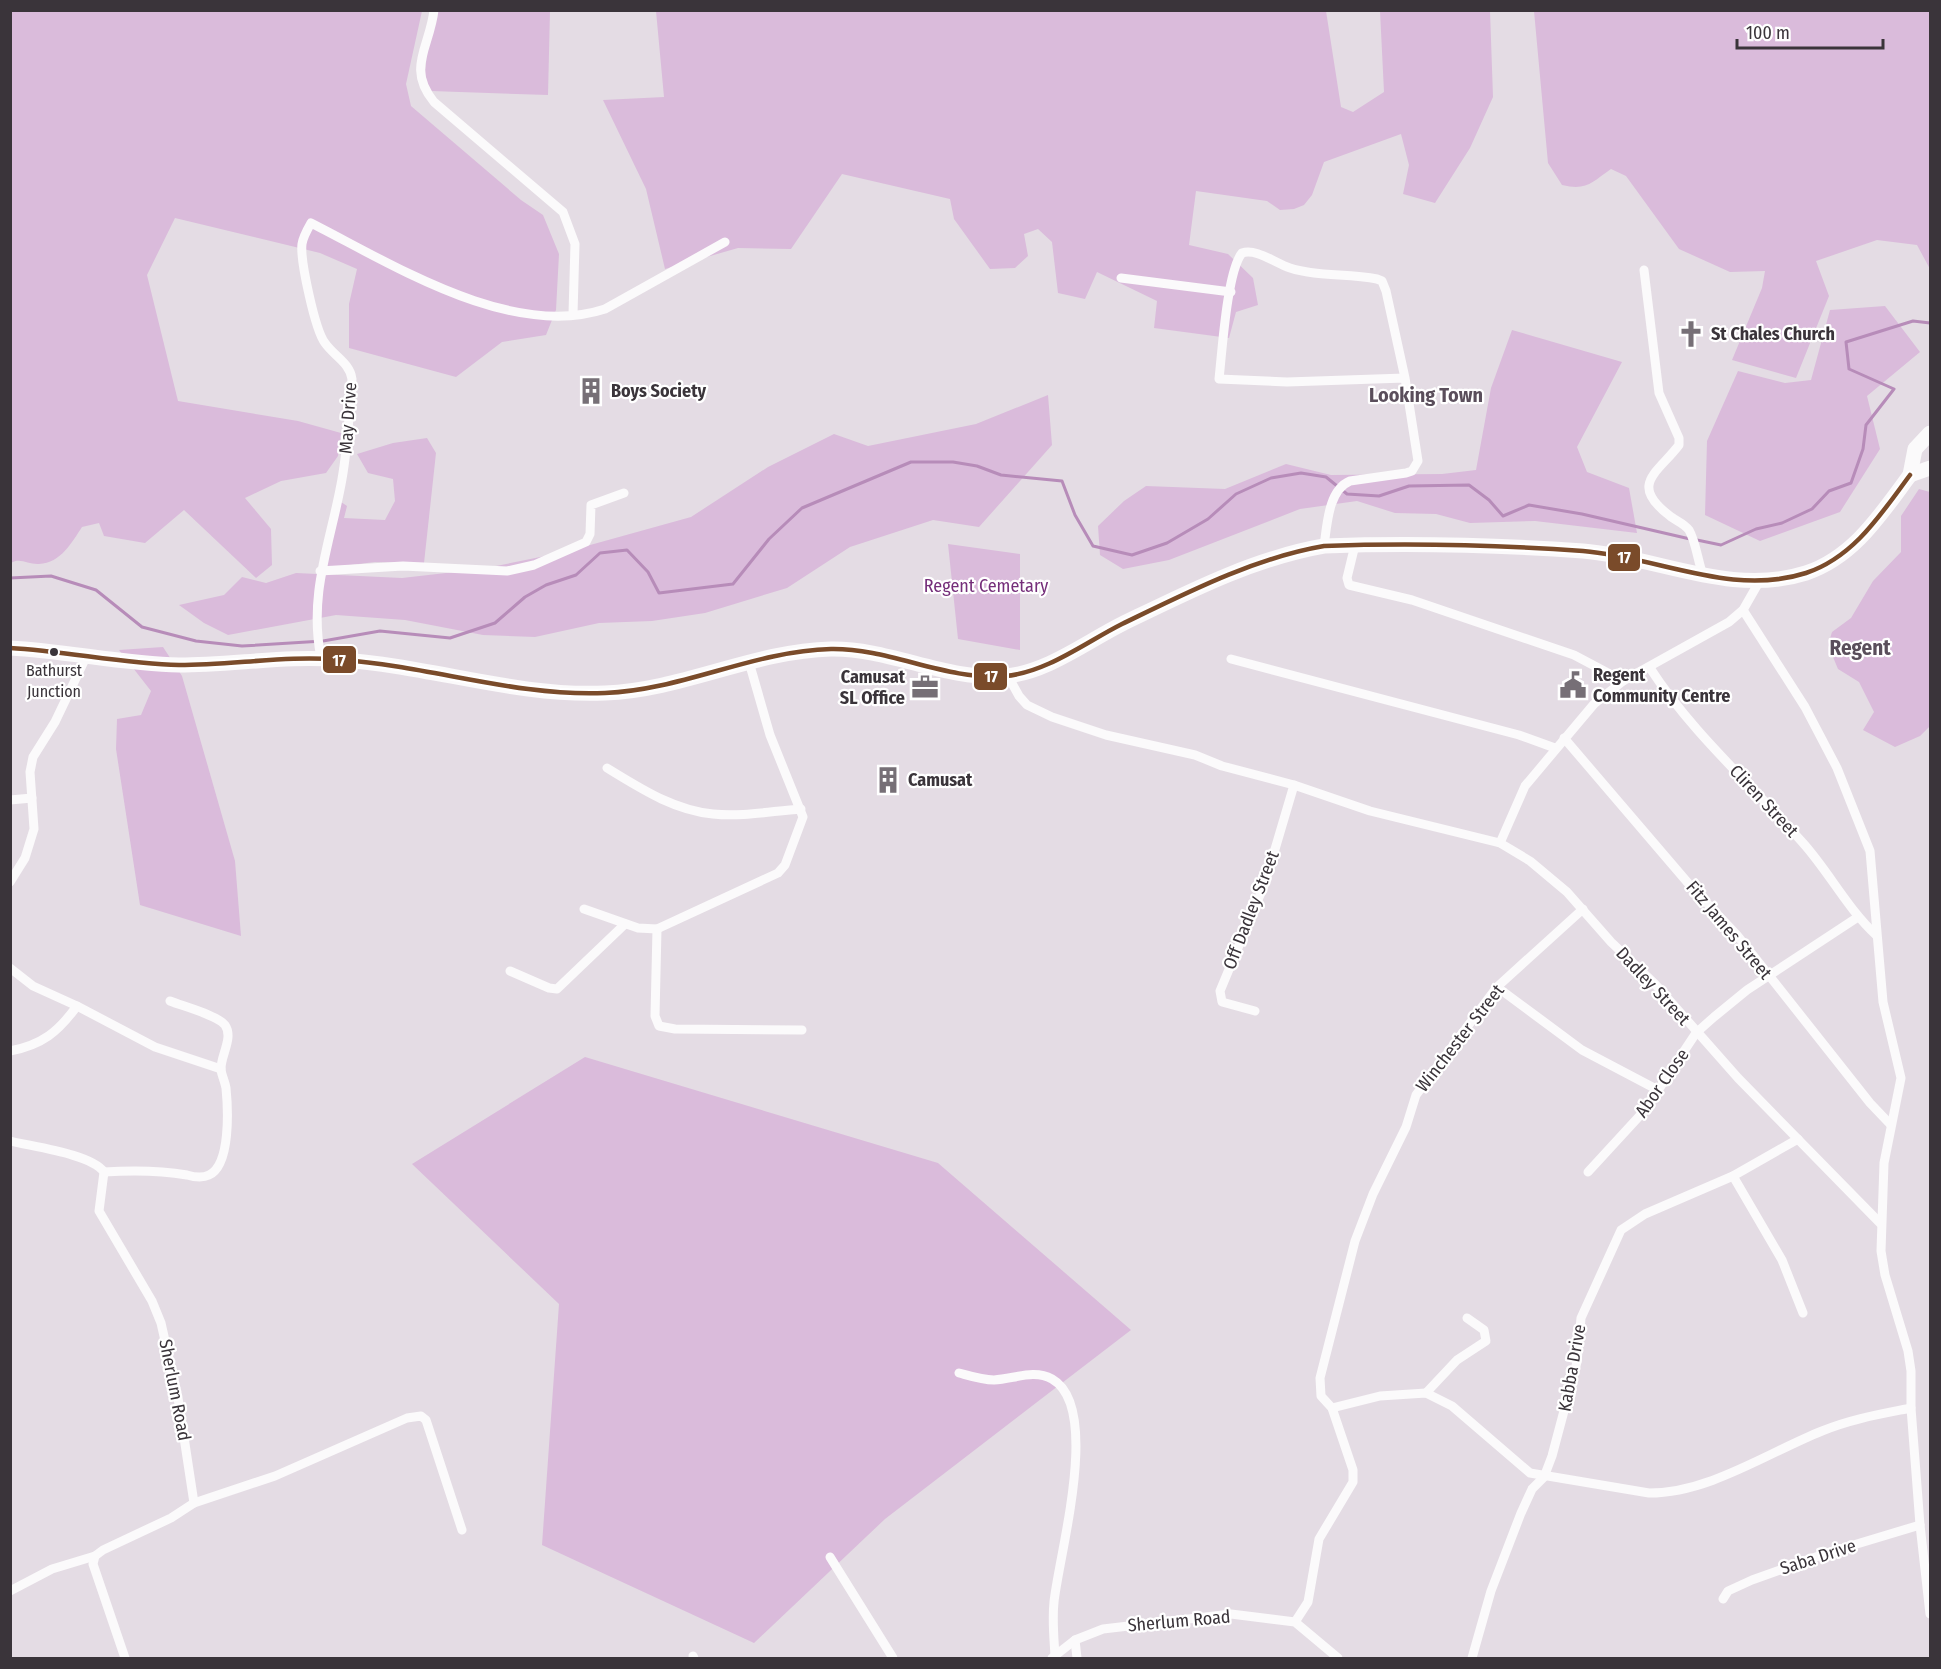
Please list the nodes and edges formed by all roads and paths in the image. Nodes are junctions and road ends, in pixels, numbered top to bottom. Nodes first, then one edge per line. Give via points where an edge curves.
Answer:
1 (434, 10) edge
2 (725, 242) dead end
3 (1644, 270) dead end
4 (1121, 279) dead end
5 (1231, 292) junction
6 (573, 314) junction
7 (1406, 378) junction
8 (1930, 433) edge
9 (1911, 458) junction
10 (1929, 470) edge
11 (1910, 475) junction
12 (624, 493) dead end
13 (1355, 545) junction
14 (1324, 546) junction
15 (320, 571) junction
16 (1703, 575) junction
17 (1759, 582) junction
18 (1743, 610) junction
19 (12, 650) edge
20 (320, 652) junction
21 (87, 655) junction
22 (1231, 659) dead end
23 (749, 662) junction
24 (1650, 668) junction
25 (1008, 676) junction
26 (1623, 681) junction
27 (1564, 738) junction
28 (1555, 748) junction
29 (607, 768) dead end
30 (1294, 785) junction
31 (32, 798) junction
32 (10, 800) edge
33 (801, 809) junction
34 (1500, 843) junction
35 (10, 882) edge
36 (584, 909) dead end
37 (1583, 909) junction
38 (1858, 917) junction
39 (625, 924) junction
40 (657, 929) junction
41 (1876, 935) junction
42 (10, 968) edge
43 (510, 971) dead end
44 (1768, 976) junction
45 (1497, 987) junction
46 (170, 1001) dead end
47 (77, 1006) junction
48 (1255, 1011) dead end
49 (802, 1030) dead end
50 (1696, 1034) junction
51 (10, 1051) edge
52 (221, 1069) junction
53 (1658, 1090) junction
54 (1890, 1124) junction
55 (1798, 1140) junction
56 (10, 1141) edge
57 (104, 1172) junction
58 (1588, 1172) dead end
59 (1733, 1176) junction
60 (1880, 1223) junction
61 (1803, 1313) dead end
62 (1467, 1318) dead end
63 (959, 1373) dead end
64 (1426, 1393) junction
65 (1332, 1408) junction
66 (1911, 1408) junction
67 (1544, 1477) junction
68 (194, 1503) junction
69 (1920, 1526) junction
70 (462, 1530) dead end
71 (95, 1556) junction
72 (830, 1557) dead end
73 (10, 1591) edge
74 (1723, 1599) dead end
75 (1930, 1614) edge
76 (1295, 1622) junction
77 (1075, 1640) junction
78 (1053, 1657) edge
79 (125, 1659) edge
80 (893, 1659) edge
81 (1077, 1659) edge
82 (1338, 1659) edge
83 (1472, 1659) edge

1 - 6 street via 421,56 424,90 563,213 575,244
2 - 6 street via 605,309
3 - 16 street via 1659,393 1679,438 1679,445 1653,472 1649,488 1663,510 1688,529
4 - 5 street
5 - 7 street via 1220,379 1287,382
5 - 7 street via 1237,261 1247,251 1310,273 1382,281
6 - 15 street, May Drive via 534,315 481,303 426,281 311,223 302,252 314,314 323,342 346,364 352,379 343,475
7 - 14 street via 1418,455 1416,466 1406,473 1342,485 1331,508
8 - 9 main road
9 - 10 street
9 - 11 main road
10 - 11 main road
11 - 17 main road via 1870,527 1844,553 1806,573
12 - 15 street via 591,504 586,542 522,569 481,571 403,566
13 - 14 main road
13 - 16 main road via 1583,551
13 - 26 street via 1347,578 1349,585 1412,600 1574,656
14 - 25 main road via 1250,566 1041,666
15 - 20 street, May Drive
16 - 17 main road
17 - 18 street
18 - 24 street
18 - 41 street via 1805,707 1852,802 1870,851
19 - 21 main road
20 - 21 main road via 177,665
20 - 23 main road via 533,689 604,693 667,686
21 - 31 street via 55,722 37,746 30,772
22 - 28 street
23 - 25 main road via 780,654 835,649 979,676
23 - 33 street via 770,735
24 - 26 street
24 - 38 street, Cliren Street via 1694,728 1810,850
25 - 30 street, Dadley Street via 1028,705 1052,717
26 - 27 street via 1594,704
27 - 28 street
27 - 44 street, Fitz James Street
28 - 34 street via 1525,786
29 - 33 street via 658,798 693,810 737,814
30 - 34 street, Dadley Street via 1370,811
30 - 48 street, Off Dadley Street via 1265,882 1220,991 1222,1002
31 - 32 street
31 - 35 street via 34,829 25,858
33 - 40 street via 802,824 778,873
34 - 37 street, Dadley Street via 1545,871
36 - 39 street
37 - 45 street, Winchester Street
37 - 50 street, Dadley Street via 1655,984
38 - 41 street, Cliren Street
38 - 44 street, Abor Close
39 - 40 street
39 - 43 street via 557,989
40 - 49 street via 655,1016 659,1026
41 - 54 street via 1883,1002 1901,1078
42 - 47 street via 33,986
44 - 50 street, Abor Close via 1731,1001
44 - 54 street, Fitz James Street
45 - 53 street via 1582,1050
45 - 65 street, Winchester Street via 1420,1087 1355,1242 1320,1378 1321,1396
46 - 52 street via 226,1027 228,1038
47 - 51 street via 49,1038
47 - 52 street via 155,1047
50 - 53 street, Abor Close
50 - 55 street, Dadley Street
52 - 57 street via 227,1134 217,1169 208,1176 197,1177 139,1170
53 - 58 street, Abor Close via 1629,1129
54 - 60 street
55 - 59 street, Kabba Drive
55 - 60 street, Dadley Street
56 - 57 street via 81,1159
57 - 68 street, Sherlum Road via 99,1210 161,1323 178,1398
59 - 61 street via 1782,1260
59 - 67 street, Kabba Drive via 1645,1214 1621,1230 1581,1318 1575,1372
60 - 66 street via 1885,1275 1908,1351
62 - 64 street via 1484,1330 1486,1341 1457,1360
63 - 78 street via 993,1380 1040,1375 1061,1386 1072,1403 1077,1436 1069,1518 1054,1603
64 - 65 street via 1380,1396
64 - 67 street via 1452,1406 1524,1470
65 - 76 street via 1353,1470 1353,1482 1316,1547 1308,1602
66 - 67 street via 1841,1424 1678,1491 1649,1493
66 - 69 street
67 - 83 street, Kabba Drive via 1532,1490 1521,1513 1491,1592
68 - 70 street via 275,1476 407,1418 421,1416 426,1420
68 - 71 street
69 - 74 street, Saba Drive via 1752,1580 1735,1587
69 - 75 street
71 - 73 street via 52,1569
71 - 79 street via 94,1572
72 - 80 street
76 - 77 street, Sherlum Road via 1231,1614 1103,1629
76 - 82 street
77 - 78 street, Sherlum Road
77 - 81 street

